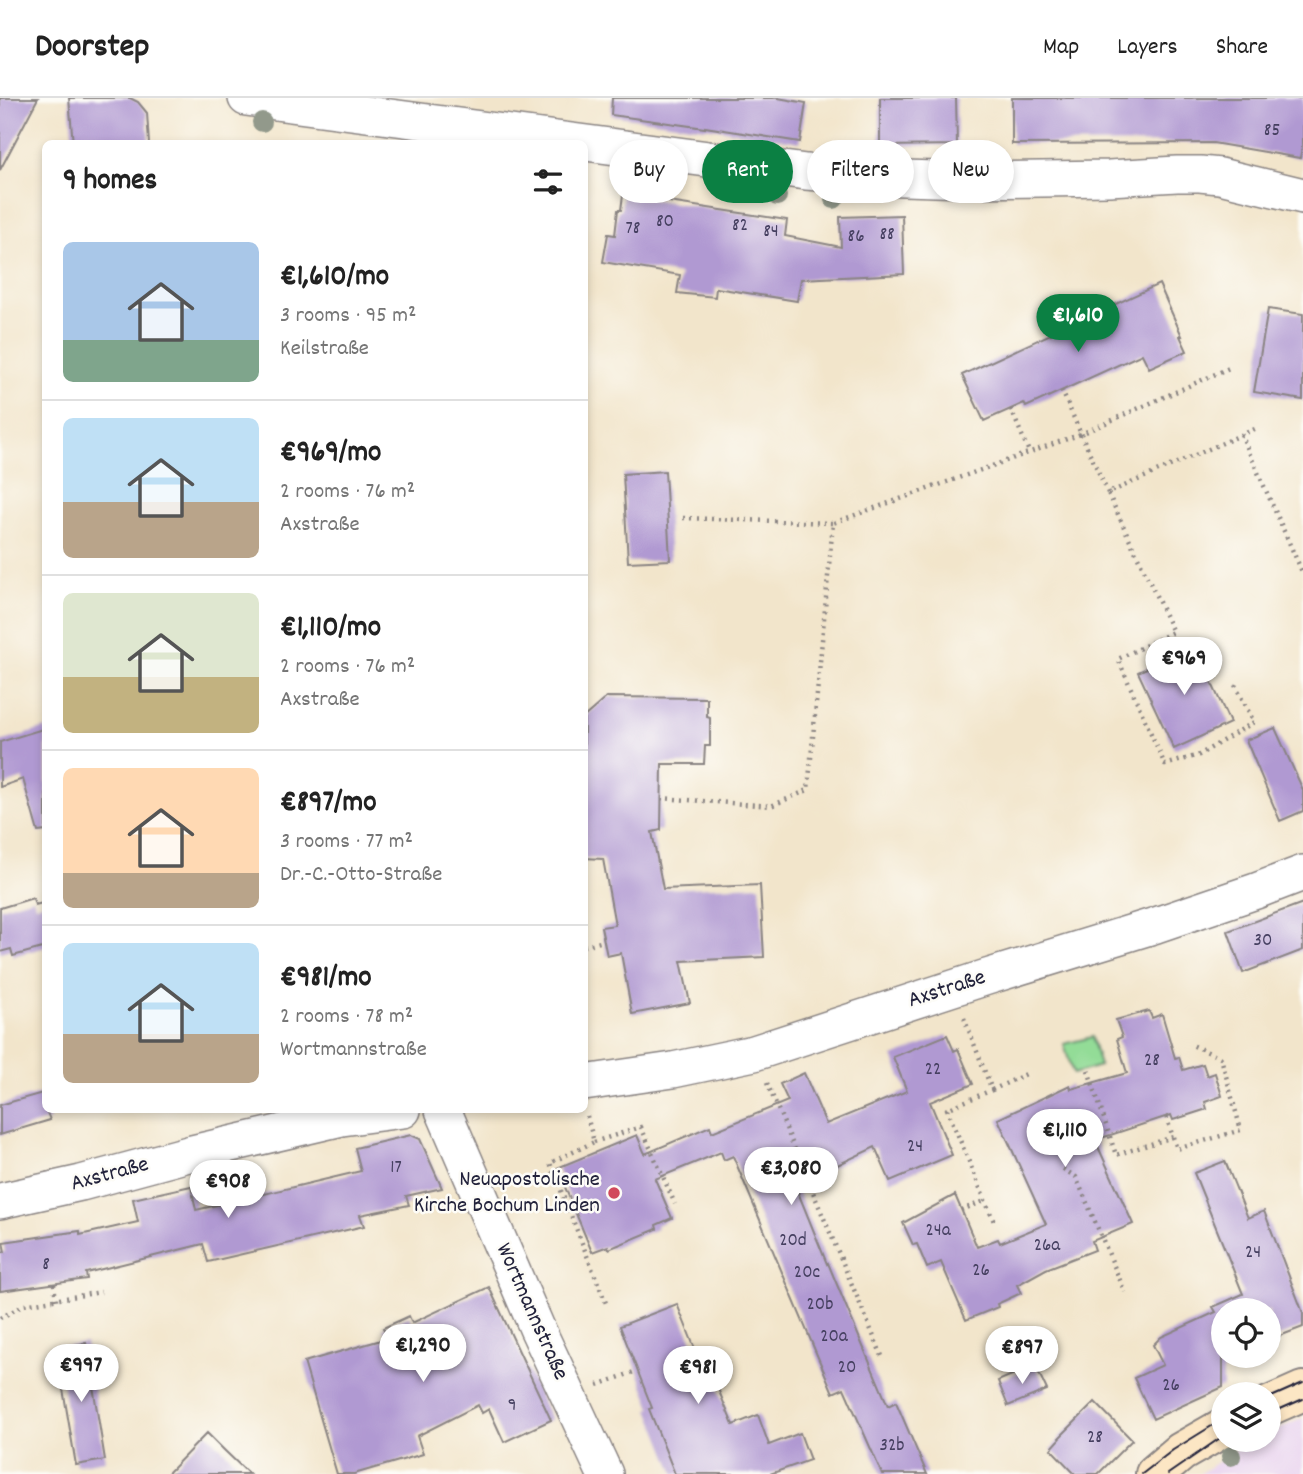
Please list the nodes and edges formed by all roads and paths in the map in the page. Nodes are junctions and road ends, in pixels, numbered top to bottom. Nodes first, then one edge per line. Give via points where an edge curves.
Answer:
1 (265, 99) edge
2 (569, 140) edge
3 (588, 143) edge
4 (1303, 197) edge
5 (1229, 368) dead end
6 (1062, 391) dead end
7 (1011, 409) dead end
8 (1257, 428) dead end
9 (1081, 434) junction
10 (1241, 434) junction
11 (1029, 452) junction
12 (1108, 493) junction
13 (683, 518) dead end
14 (833, 523) junction
15 (1303, 574) edge
16 (1235, 685) dead end
17 (662, 798) dead end
18 (1303, 873) edge
19 (604, 942) dead end
20 (588, 945) edge
21 (952, 988) junction
22 (1192, 1045) dead end
23 (754, 1053) junction
24 (1088, 1070) dead end
25 (1026, 1074) dead end
26 (588, 1082) edge
27 (992, 1090) junction
28 (444, 1113) edge
29 (586, 1113) edge
30 (341, 1114) edge
31 (1166, 1116) dead end
32 (1173, 1137) junction
33 (594, 1142) junction
34 (1063, 1169) dead end
35 (0, 1201) edge
36 (985, 1201) junction
37 (676, 1204) dead end
38 (961, 1210) dead end
39 (995, 1224) dead end
40 (54, 1284) dead end
41 (101, 1292) dead end
42 (1125, 1292) dead end
43 (56, 1300) junction
44 (606, 1303) dead end
45 (0, 1318) edge
46 (882, 1356) dead end
47 (1303, 1391) edge
48 (1281, 1401) edge
49 (1211, 1435) edge
50 (605, 1474) edge
51 (1155, 1474) edge

1 - 2 street
3 - 4 street via 873,177 967,180 1200,174
5 - 9 path
6 - 9 path
7 - 11 path
8 - 10 path
9 - 11 path
9 - 12 path
10 - 12 path
10 - 15 path
11 - 14 path
12 - 16 path via 1172,632 1118,659 1165,765 1199,755 1254,722
13 - 14 path
14 - 17 path via 808,790 771,806
18 - 21 street, Axstraße via 1156,925
19 - 20 path
21 - 23 street, Axstraße
21 - 27 path
22 - 32 path via 1221,1058 1241,1130 1177,1149
23 - 26 street, Axstraße
23 - 46 path
24 - 32 path via 1116,1155
25 - 27 path
27 - 36 path via 947,1109
28 - 50 street, Wortmannstraße
29 - 33 path
30 - 35 street, Axstraße
31 - 32 path
33 - 37 path via 641,1127
33 - 44 path via 550,1163
34 - 42 path via 1076,1177
36 - 38 path
36 - 39 path
40 - 43 path
41 - 43 path
43 - 45 path via 24,1305
47 - 48 street
49 - 51 street

